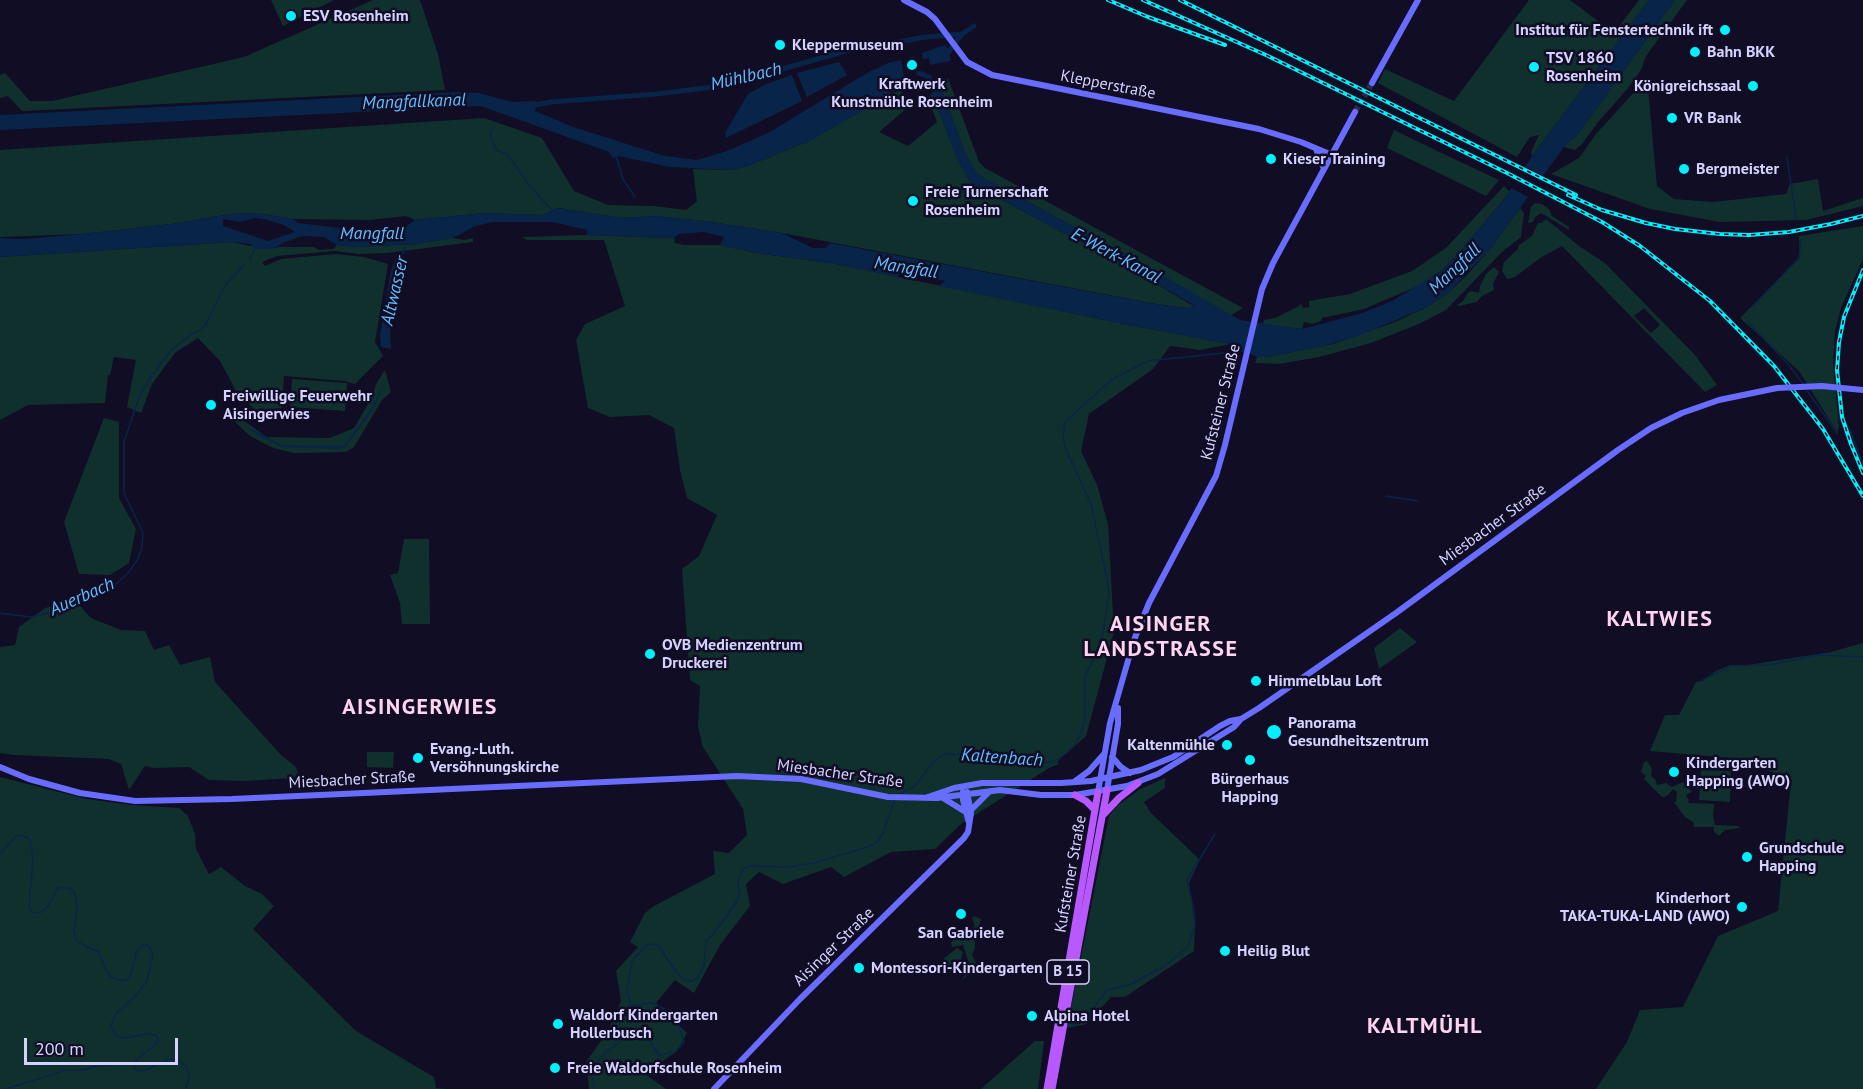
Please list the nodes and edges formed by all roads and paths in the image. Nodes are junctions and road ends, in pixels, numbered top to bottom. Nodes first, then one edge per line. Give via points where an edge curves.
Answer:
1 (904, 0) edge
2 (1418, 0) edge
3 (1372, 83) tunnel mouth
4 (1355, 112) tunnel mouth
5 (1316, 149) junction
6 (1332, 155) junction
7 (1324, 169) junction
8 (1863, 390) edge
9 (1118, 701) junction
10 (1241, 719) junction
11 (1104, 754) junction
12 (1112, 757) junction
13 (0, 767) edge
14 (1130, 773) junction
15 (1109, 777) junction
16 (1100, 779) junction
17 (1073, 783) junction
18 (1138, 783) junction
19 (964, 786) junction
20 (992, 790) junction
21 (1107, 790) junction
22 (1098, 792) junction
23 (965, 794) junction
24 (1075, 795) junction
25 (942, 797) junction
26 (925, 798) junction
27 (1095, 810) junction
28 (968, 811) junction
29 (1102, 815) junction
30 (714, 1089) edge
31 (1047, 1089) edge
32 (1052, 1089) edge

1 - 5 main road, Klepperstraße via 927,12 967,62 992,75 1260,129
2 - 3 main road
4 - 6 main road, Kufsteiner Straße
5 - 6 main road, Klepperstraße
5 - 7 main road
6 - 7 main road, Kufsteiner Straße
7 - 9 main road, Kufsteiner Straße via 1262,289 1216,476 1149,603 1132,646
8 - 10 main road, Miesbacher Straße, bridge via 1822,386 1736,395 1701,405 1651,428 1396,613
9 - 11 main road, Kufsteiner Straße
9 - 12 main road, Kufsteiner Straße
10 - 14 main road, Miesbacher Straße via 1220,726 1173,757
10 - 18 main road, Miesbacher Straße via 1177,764
11 - 16 main road, Kufsteiner Straße
11 - 17 main road
12 - 14 main road
12 - 15 main road, Kufsteiner Straße
13 - 26 main road, Miesbacher Straße via 80,794 135,801 737,776 801,780 888,797
14 - 15 main road, Miesbacher Straße
15 - 16 main road, Miesbacher Straße
15 - 21 main road, Kufsteiner Straße
16 - 17 main road, Miesbacher Straße
16 - 22 main road, Kufsteiner Straße
17 - 19 main road, Miesbacher Straße
18 - 21 main road, Miesbacher Straße
18 - 29 main road
19 - 23 main road, Aisinger Straße
19 - 26 main road, Miesbacher Straße
20 - 23 main road, Miesbacher Straße
20 - 24 main road, Miesbacher Straße
20 - 28 main road
21 - 22 main road, Miesbacher Straße
21 - 29 main road, Kufsteiner Straße / B 15
22 - 24 main road, Miesbacher Straße
22 - 27 main road, Kufsteiner Straße / B 15
23 - 25 main road, Miesbacher Straße
23 - 28 main road, Aisinger Straße
24 - 27 main road
25 - 26 main road, Miesbacher Straße
25 - 28 main road
27 - 31 main road, Kufsteiner Straße / B 15
28 - 30 main road, Aisinger Straße via 969,824 961,841
29 - 32 main road, Kufsteiner Straße / B 15

